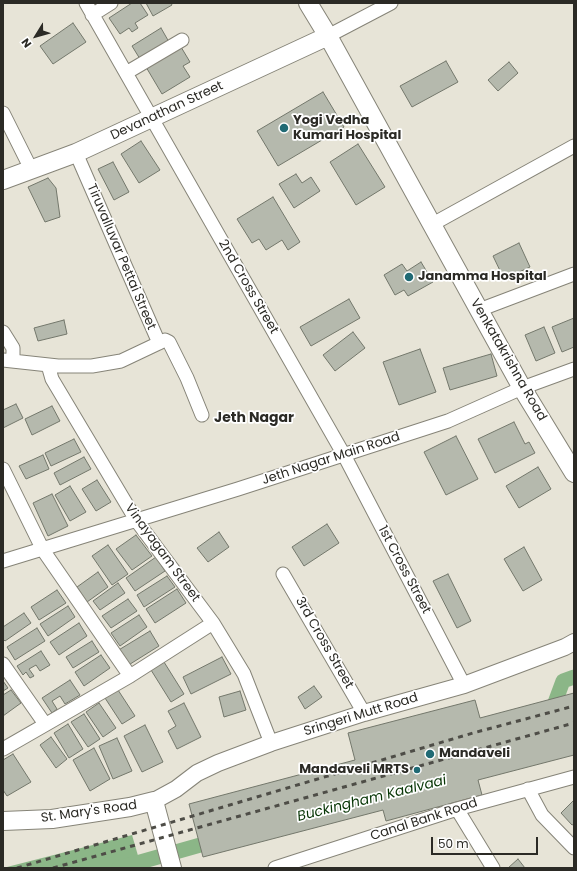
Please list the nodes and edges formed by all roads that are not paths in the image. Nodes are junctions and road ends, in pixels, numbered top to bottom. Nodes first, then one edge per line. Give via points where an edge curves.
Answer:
1 (111, 3) edge
2 (308, 3) edge
3 (391, 3) edge
4 (89, 9) edge
5 (328, 36) junction
6 (182, 40) dead end
7 (126, 73) junction
8 (3, 113) edge
9 (152, 118) junction
10 (574, 146) edge
11 (76, 153) junction
12 (31, 169) junction
13 (3, 180) edge
14 (431, 225) junction
15 (574, 274) edge
16 (479, 310) junction
17 (3, 332) edge
18 (158, 343) junction
19 (8, 360) edge
20 (48, 364) junction
21 (574, 370) edge
22 (522, 388) junction
23 (202, 415) dead end
24 (344, 455) junction
25 (3, 469) edge
26 (574, 473) edge
27 (136, 520) junction
28 (42, 550) junction
29 (3, 562) edge
30 (283, 574) dead end
31 (213, 623) junction
32 (574, 642) edge
33 (3, 664) edge
34 (130, 676) junction
35 (464, 685) junction
36 (364, 712) junction
37 (45, 724) junction
38 (271, 743) junction
39 (3, 749) edge
40 (574, 777) edge
41 (528, 789) junction
42 (154, 801) junction
43 (457, 809) junction
44 (3, 821) edge
45 (574, 848) edge
46 (306, 864) edge
47 (172, 865) edge
48 (275, 868) edge
49 (493, 868) edge

1 - 4 street
2 - 5 main road, Venkatakrishna Road
3 - 5 street
4 - 7 street, 2nd Cross Street
5 - 9 main road, Devanathan Street
5 - 14 main road, Venkatakrishna Road
6 - 7 street
7 - 9 street, 2nd Cross Street
8 - 12 street
9 - 11 main road, Devanathan Street
9 - 24 street, 2nd Cross Street
10 - 14 street
11 - 12 main road, Devanathan Street
11 - 18 street, Tiruvalluvar Pettai Street
12 - 13 main road, Devanathan Street
14 - 16 main road, Venkatakrishna Road
15 - 16 street
16 - 22 main road, Venkatakrishna Road
17 - 19 street via 13,348
18 - 20 street via 121,361 92,366
18 - 23 street, Tiruvalluvar Pettai Street via 165,340 169,342
19 - 20 street
20 - 27 street, Vinayagam Street via 52,379
21 - 22 street, Jeth Nagar Main Road
22 - 24 street, Jeth Nagar Main Road via 448,421
22 - 26 main road, Venkatakrishna Road
24 - 27 street, Jeth Nagar Main Road
24 - 35 street, 1st Cross Street
25 - 28 street
27 - 28 street, Jeth Nagar Main Road
27 - 31 street, Vinayagam Street
28 - 29 street, Jeth Nagar Main Road
28 - 34 street
30 - 36 street, 3rd Cross Street
31 - 34 street
31 - 38 street, Vinayagam Street via 244,674
32 - 35 street, Sringeri Mutt Road
33 - 37 street
34 - 37 street
35 - 36 street, Sringeri Mutt Road
36 - 38 street, Sringeri Mutt Road
37 - 39 street
38 - 42 street, Sringeri Mutt Road via 197,773
40 - 41 street, Canal Bank Road
41 - 43 street, Canal Bank Road
41 - 45 street via 542,815
42 - 44 main road, St. Mary's Road via 52,819
42 - 47 main road, St. Mary's Road
43 - 46 street, Canal Bank Road
43 - 49 street
46 - 48 street, Canal Bank Road

